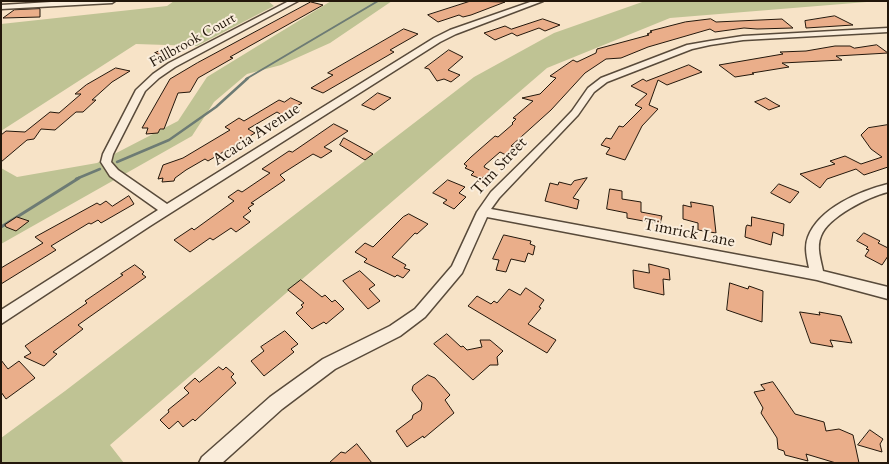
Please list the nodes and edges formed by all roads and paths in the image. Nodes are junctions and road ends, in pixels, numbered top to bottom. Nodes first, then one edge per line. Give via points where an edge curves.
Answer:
1 (112, 1) edge
2 (295, 1) edge
3 (540, 1) edge
4 (1, 7) edge
5 (888, 30) edge
6 (888, 188) edge
7 (167, 210) junction
8 (483, 212) junction
9 (817, 275) junction
10 (888, 293) edge
11 (1, 318) edge
12 (208, 462) edge

1 - 4 street
2 - 7 street, Fallbrook Court via 172,65 141,90 106,162 114,173
3 - 7 street, Acacia Avenue via 437,40
5 - 8 street, Tim Street via 743,38 710,43 620,72 591,90 575,113 495,195
6 - 9 street via 867,193 816,232 813,244
7 - 11 street, Acacia Avenue
8 - 9 street, Timrick Lane
8 - 12 street, Tim Street via 457,269 420,313 395,331 329,364 276,403
9 - 10 street, Timrick Lane

